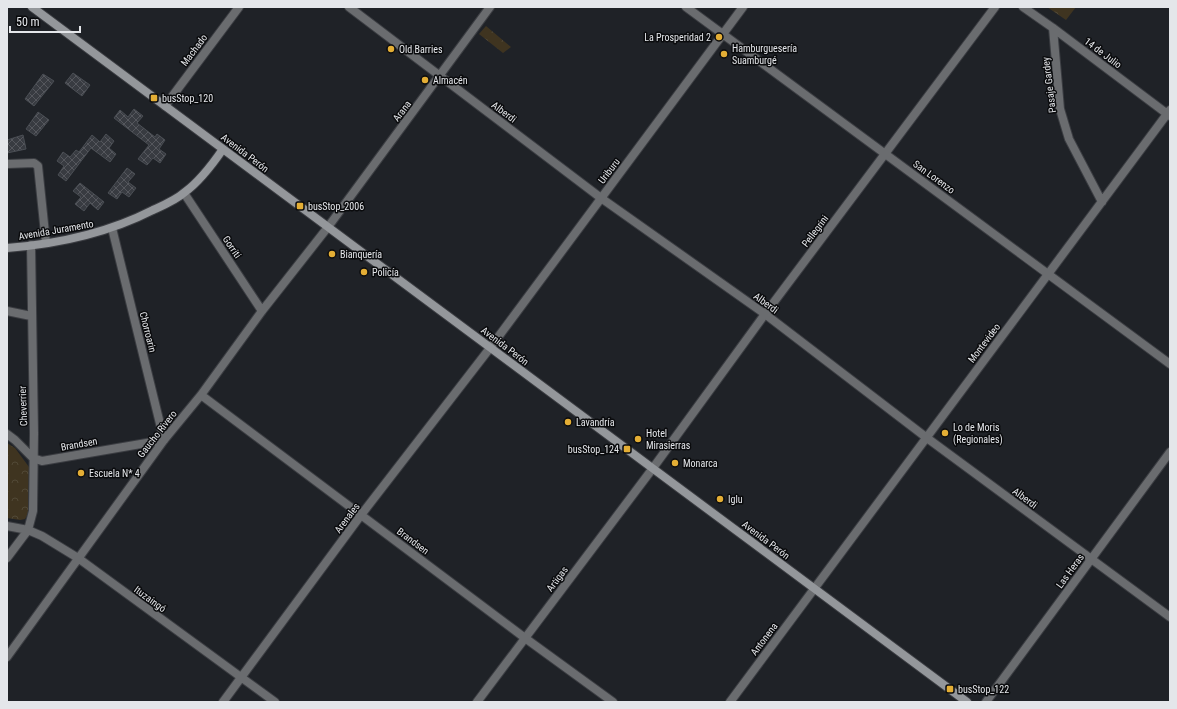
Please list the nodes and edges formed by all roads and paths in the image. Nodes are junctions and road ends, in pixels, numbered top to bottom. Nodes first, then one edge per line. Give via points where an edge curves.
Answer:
1 (32, 7) edge
2 (239, 7) edge
3 (349, 7) edge
4 (490, 7) edge
5 (686, 7) edge
6 (743, 7) edge
7 (994, 7) edge
8 (1023, 7) edge
9 (1053, 28) junction
10 (723, 34) junction
11 (440, 76) junction
12 (165, 106) junction
13 (1169, 113) edge
14 (223, 149) junction
15 (886, 154) junction
16 (7, 164) edge
17 (184, 193) junction
18 (601, 198) junction
19 (1102, 202) junction
20 (328, 227) junction
21 (112, 228) junction
22 (46, 243) junction
23 (31, 245) junction
24 (7, 248) edge
25 (1048, 274) junction
26 (7, 311) edge
27 (262, 311) junction
28 (765, 314) junction
29 (31, 316) junction
30 (490, 348) junction
31 (1170, 364) edge
32 (201, 395) junction
33 (7, 434) edge
34 (927, 438) junction
35 (164, 440) junction
36 (1170, 452) edge
37 (33, 458) junction
38 (653, 468) junction
39 (361, 515) junction
40 (7, 526) edge
41 (28, 530) junction
42 (7, 558) edge
43 (78, 558) junction
44 (1091, 559) junction
45 (814, 588) junction
46 (1170, 617) edge
47 (525, 638) junction
48 (11, 645) edge
49 (7, 657) edge
50 (241, 677) junction
51 (223, 702) edge
52 (275, 702) edge
53 (477, 702) edge
54 (613, 702) edge
55 (730, 702) edge
56 (967, 702) edge
57 (986, 702) edge

1 - 12 main road, Avenida Perón
2 - 12 street, Machado
3 - 11 street, Alberdi
4 - 11 street, Arana
5 - 10 street, San Lorenzo
6 - 10 street, Uriburu
7 - 15 street, Pellegrini
8 - 9 street, 14 de Julio
9 - 13 street, 14 de Julio
9 - 19 street, Pasaje Gardey via 1060,109 1069,139
10 - 15 street, San Lorenzo
10 - 18 street, Uriburu
11 - 18 street, Alberdi
11 - 20 street, Arana
12 - 14 main road, Avenida Perón
13 - 19 street, Montevideo
14 - 17 main road, Avenida Juramento via 207,171
14 - 20 main road, Avenida Perón
15 - 25 street, San Lorenzo
15 - 28 street, Pellegrini
16 - 22 street via 34,163 38,166
17 - 21 main road, Avenida Juramento via 143,216
17 - 27 street, Gorriti
18 - 28 street, Alberdi
18 - 30 street, Uriburu
19 - 25 street, Montevideo
20 - 27 street, Gaucho Rivero
20 - 30 main road, Avenida Perón
21 - 22 main road, Avenida Juramento
21 - 35 street, Chorroarin
22 - 23 main road, Avenida Juramento
23 - 24 main road, Avenida Juramento
23 - 29 street, Cheverrier
25 - 31 street, San Lorenzo
25 - 34 street, Montevideo
26 - 29 street
27 - 32 street, Gaucho Rivero
28 - 34 street, Alberdi
28 - 38 street, Pellegrini
29 - 37 street, Cheverrier
30 - 38 main road, Avenida Perón
30 - 39 street, Arenales
32 - 35 street, Gaucho Rivero
32 - 39 street, Brandsen
33 - 37 street
34 - 44 street, Alberdi
34 - 45 street, Montevideo
35 - 37 street, Brandsen via 42,461
35 - 43 street, Gaucho Rivero
36 - 44 street, Las Heras
37 - 41 street, Cheverrier via 32,511
38 - 45 main road, Avenida Perón
38 - 47 street, Artigas
39 - 47 street, Brandsen
39 - 50 street, Arenales
40 - 41 street, Ituzaingó
41 - 42 street, Cheverrier
41 - 43 street, Ituzaingó
43 - 48 street, Gaucho Rivero
43 - 50 street, Ituzaingó
44 - 46 street, Alberdi
44 - 57 street, Las Heras
45 - 55 street, Antonena
45 - 56 main road, Avenida Perón
47 - 53 street, Artigas
47 - 54 street, Brandsen
48 - 49 street, Gaucho Rivero
50 - 51 street, Arenales
50 - 52 street, Ituzaingó

